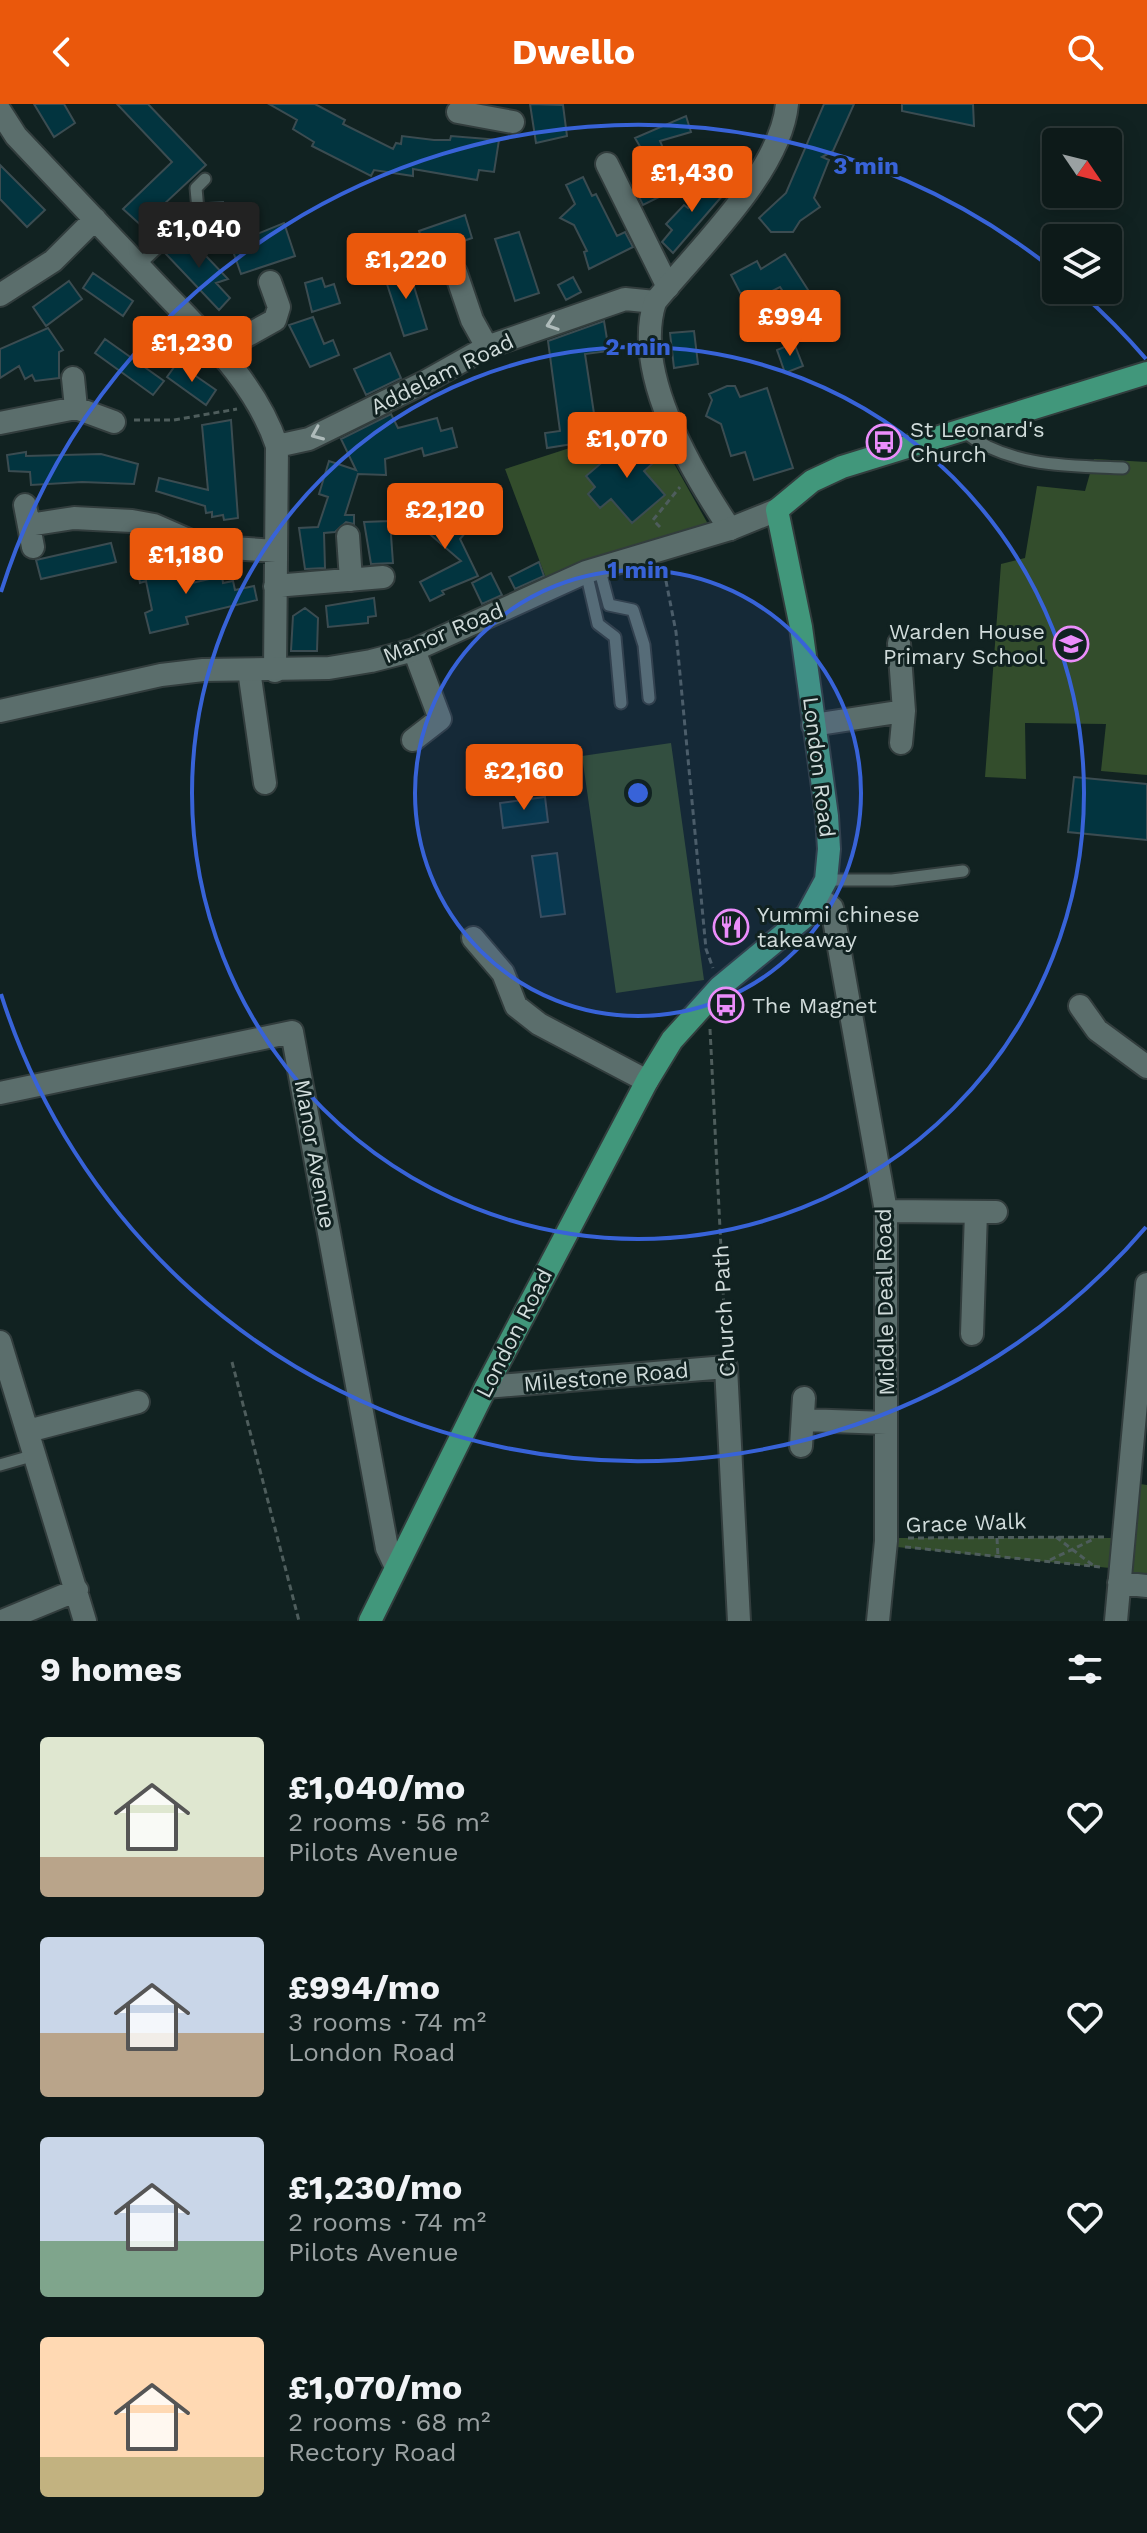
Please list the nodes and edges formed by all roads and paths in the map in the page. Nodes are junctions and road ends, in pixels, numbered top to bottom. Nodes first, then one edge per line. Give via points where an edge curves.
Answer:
1 (787, 104) edge
2 (486, 110) edge
3 (0, 111) edge
4 (458, 112) dead end
5 (513, 122) dead end
6 (607, 164) dead end
7 (205, 179) dead end
8 (198, 210) junction
9 (95, 219) junction
10 (200, 229) dead end
11 (139, 265) junction
12 (456, 273) dead end
13 (270, 282) dead end
14 (662, 294) junction
15 (0, 295) edge
16 (487, 347) junction
17 (219, 351) junction
18 (1147, 373) edge
19 (73, 378) dead end
20 (260, 405) junction
21 (76, 408) junction
22 (114, 422) joint
23 (0, 423) edge
24 (959, 428) junction
25 (277, 446) junction
26 (1123, 468) dead end
27 (683, 484) dead end
28 (777, 510) junction
29 (29, 526) dead end
30 (730, 529) junction
31 (348, 536) dead end
32 (668, 547) junction
33 (276, 551) junction
34 (593, 570) junction
35 (383, 577) dead end
36 (351, 580) junction
37 (275, 586) junction
38 (899, 643) dead end
39 (414, 650) junction
40 (249, 670) junction
41 (275, 671) junction
42 (649, 698) dead end
43 (621, 703) dead end
44 (0, 711) edge
45 (904, 711) junction
46 (813, 725) junction
47 (413, 740) dead end
48 (901, 743) dead end
49 (268, 783) dead end
50 (963, 871) dead end
51 (822, 888) junction
52 (473, 938) dead end
53 (713, 994) junction
54 (1080, 1006) dead end
55 (1147, 1067) edge
56 (647, 1081) junction
57 (0, 1093) edge
58 (886, 1211) junction
59 (1147, 1284) edge
60 (972, 1334) dead end
61 (0, 1342) edge
62 (232, 1362) dead end
63 (726, 1367) junction
64 (486, 1387) junction
65 (138, 1402) dead end
66 (886, 1423) junction
67 (28, 1431) junction
68 (801, 1446) dead end
69 (35, 1455) junction
70 (0, 1465) edge
71 (1137, 1484) edge
72 (1056, 1537) junction
73 (1097, 1537) junction
74 (896, 1538) dead end
75 (945, 1538) junction
76 (997, 1538) junction
77 (1122, 1538) junction
78 (897, 1547) dead end
79 (1072, 1549) junction
80 (946, 1552) junction
81 (998, 1557) junction
82 (1047, 1561) junction
83 (1095, 1566) junction
84 (396, 1567) junction
85 (1120, 1576) junction
86 (1147, 1586) edge
87 (77, 1590) junction
88 (2, 1621) edge
89 (85, 1621) edge
90 (299, 1621) edge
91 (370, 1621) edge
92 (739, 1621) edge
93 (878, 1621) edge
94 (1116, 1621) edge

1 - 14 street via 785,127 765,168
2 - 4 street
2 - 5 street
3 - 9 street via 16,136
6 - 14 street
7 - 8 lane via 196,188
8 - 10 lane
8 - 11 lane
9 - 11 street
9 - 15 street via 53,261
11 - 17 street
12 - 16 street
13 - 17 street via 279,307 275,320
14 -> 16 street, Addelam Road via 625,299
14 - 30 street via 648,325 658,388 703,486
16 -> 25 street, Addelam Road via 309,439
17 - 20 street
18 - 24 main road
19 - 21 street
20 - 22 path via 174,420
20 - 25 street
21 - 22 street
21 - 23 street
24 - 26 lane via 984,445 1039,463
24 - 28 main road via 842,467 812,481
25 - 33 street
27 - 32 path via 653,520
28 - 30 street, Manor Road
28 - 46 main road, London Road via 801,627
29 - 33 street via 104,518 154,525 202,546
30 - 32 street, Manor Road
31 - 36 street
32 - 34 street, Manor Road
32 - 53 path, Church Path
33 - 37 street
34 - 39 street, Manor Road
34 - 42 lane via 609,605 633,610 644,645
34 - 43 lane via 598,624 615,637
35 - 36 street
36 - 37 street
37 - 41 street
38 - 45 street
39 - 41 street, Manor Road via 329,668
39 - 47 street via 446,717
40 - 41 street, Manor Road
40 - 44 street, Manor Road via 161,675
40 - 49 street
45 - 46 street
45 - 48 street
46 - 51 main road, London Road via 829,849
50 - 51 lane
51 - 53 main road, London Road via 807,915
51 - 58 street, Middle Deal Road via 832,908
52 - 56 street via 503,973 516,1006 539,1024
53 - 56 main road, London Road via 672,1040
53 - 63 path, Church Path
54 - 55 street via 1097,1030
56 - 64 main road, London Road
57 - 84 street, Manor Avenue via 292,1032 387,1548
58 - 60 street via 986,1212
58 - 66 street, Middle Deal Road
59 - 71 street
61 - 67 street
62 - 90 path
63 - 64 street, Milestone Road
63 - 92 street, Church Path
64 - 84 main road, London Road
65 - 67 street
66 - 68 street via 805,1409
66 - 93 street, Middle Deal Road via 886,1541
67 - 69 street
69 - 70 lane
69 - 87 street
71 - 77 street
72 - 73 path, Grace Walk
72 - 76 path, Grace Walk
72 - 79 path
73 - 77 path, Grace Walk
73 - 79 path
74 - 75 path, Grace Walk
75 - 76 path, Grace Walk
75 - 80 path
76 - 81 path
77 - 85 street
78 - 80 path, Grace Walk
79 - 82 path
79 - 83 path
80 - 81 path, Grace Walk
81 - 82 path, Grace Walk
82 - 83 path, Grace Walk
83 - 85 path, Grace Walk
84 - 91 main road, London Road
85 - 86 street
85 - 94 street
87 - 88 street
87 - 89 street

